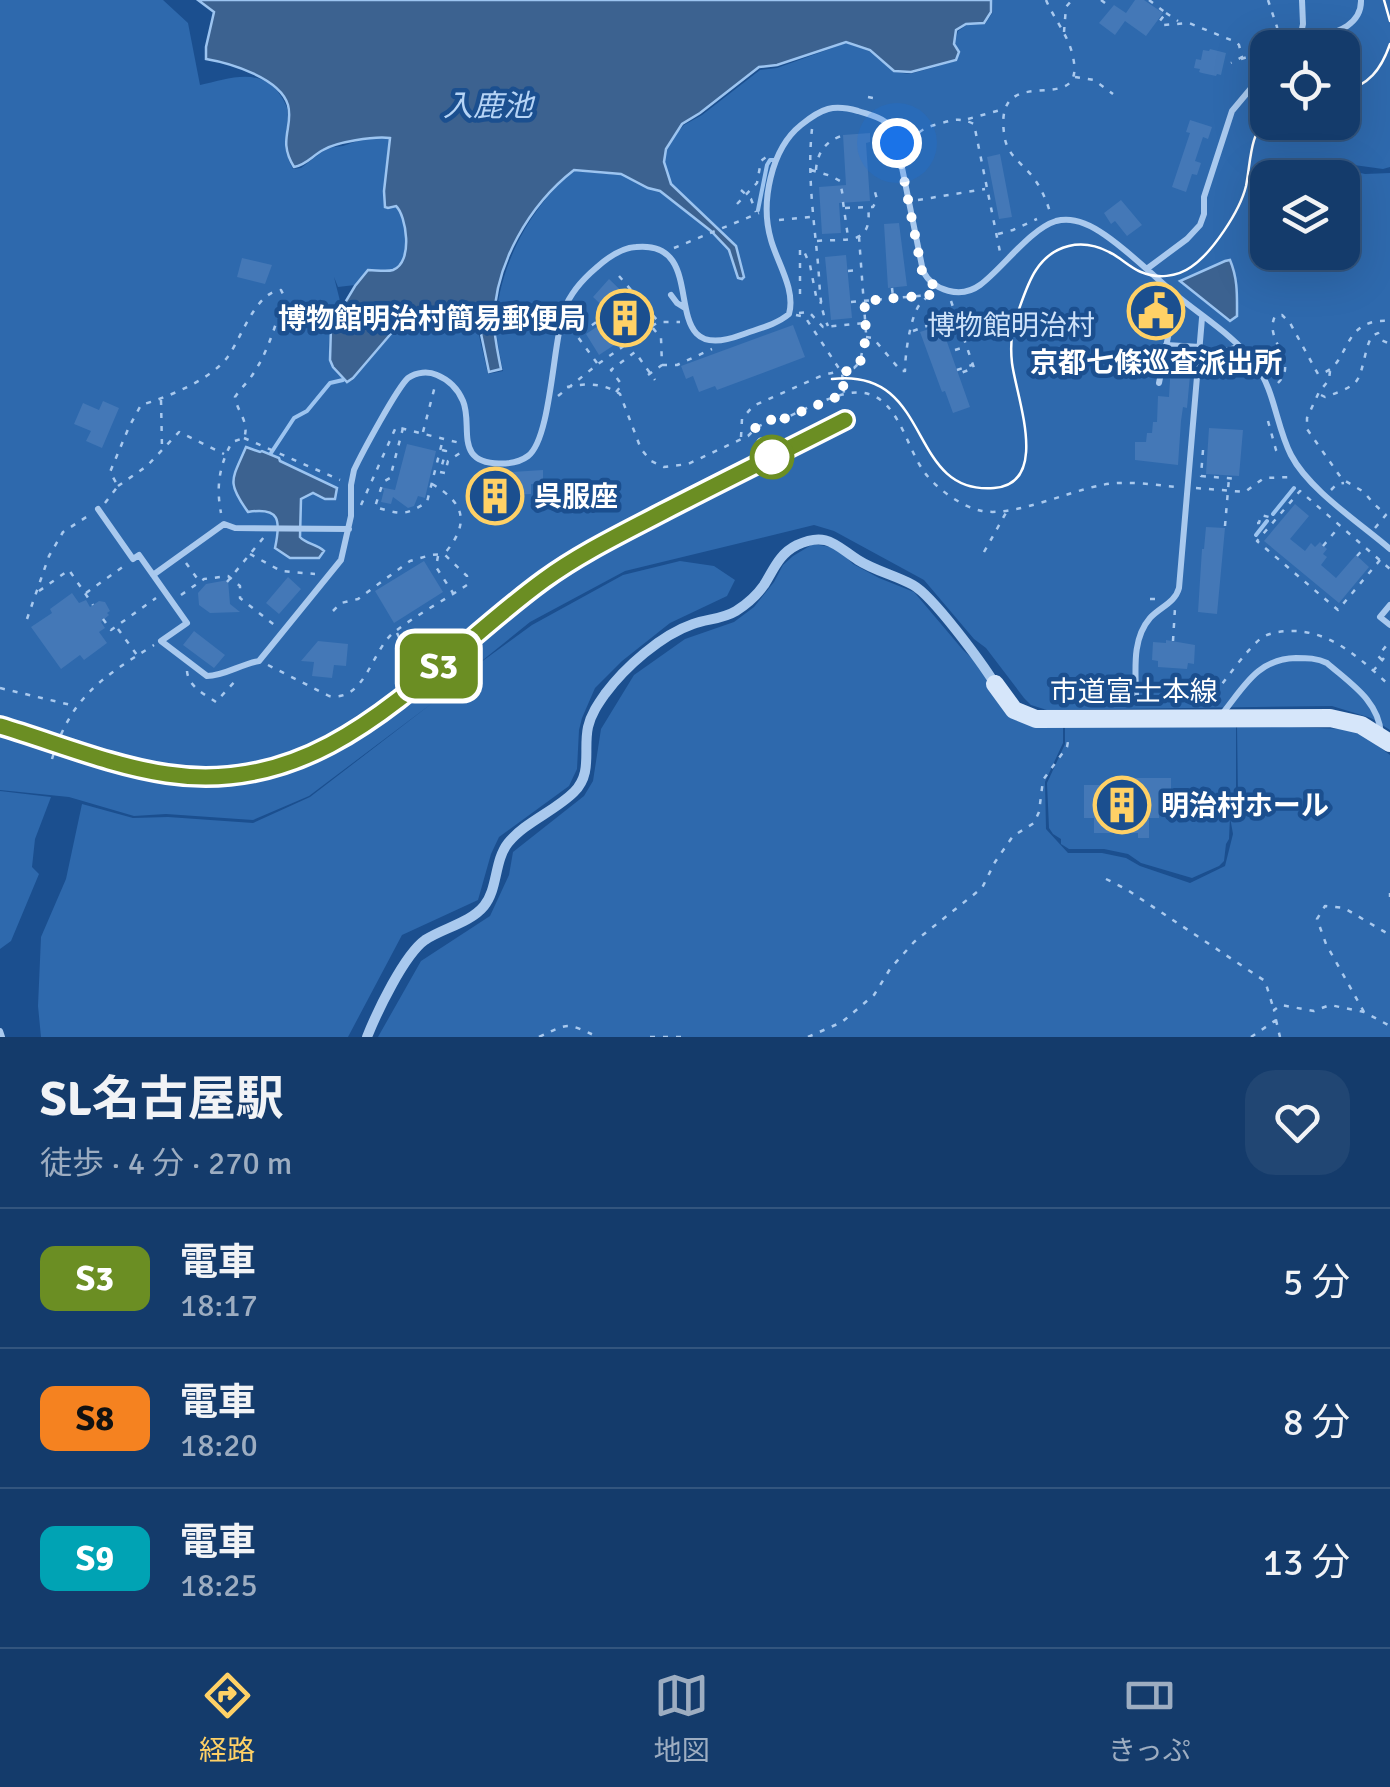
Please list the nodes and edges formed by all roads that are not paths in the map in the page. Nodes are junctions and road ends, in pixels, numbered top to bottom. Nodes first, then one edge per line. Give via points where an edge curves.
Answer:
1 (1302, 0) edge
2 (1361, 0) edge
3 (1301, 30) edge
4 (1337, 30) edge
5 (1250, 90) edge
6 (1148, 268) junction
7 (672, 295) dead end
8 (1176, 296) junction
9 (686, 309) junction
10 (1202, 317) junction
11 (1166, 346) junction
12 (1238, 346) junction
13 (1200, 347) junction
14 (1198, 364) junction
15 (1159, 383) dead end
16 (98, 509) road end
17 (349, 529) junction
18 (1390, 549) edge
19 (153, 575) junction
20 (1390, 605) edge
21 (1390, 625) edge
22 (995, 684) joint
23 (1136, 699) dead end
24 (1218, 718) junction
25 (1386, 739) edge
26 (367, 1037) edge

1 - 3 lane
2 - 4 lane via 1360,15
5 - 6 lane via 1232,111 1200,225
6 - 8 lane
6 - 9 lane via 1091,225 1053,222 977,288 938,288 922,271 888,122 841,106 814,116 778,155 768,227 792,301 790,314 710,342 692,329
7 - 9 lane
8 - 10 lane
8 - 11 lane
9 - 17 lane via 680,275 656,249 620,251 590,274 567,304 535,449 517,461 479,460 468,445 459,393 432,373 408,379 356,465
10 - 12 lane
10 - 13 lane
11 - 13 lane
11 - 15 lane
12 - 14 lane
12 - 18 lane via 1264,377 1304,476
13 - 14 lane
14 - 23 lane via 1180,583 1176,597 1140,636
16 - 19 lane via 133,559 139,555
17 - 19 lane via 224,524
17 - 19 lane via 332,575 259,661 212,676 161,641 187,623
20 - 21 lane via 1380,617
22 - 24 street, 市道富士本線 via 1008,703 1036,719
22 - 26 street, 市道富士本線 via 914,586 829,541 796,546 747,603 675,631 609,688 588,725 580,784 509,842 483,908 410,954
24 - 25 street, 市道富士本線 via 1338,719
24 - 25 lane via 1265,665 1316,659 1370,700

